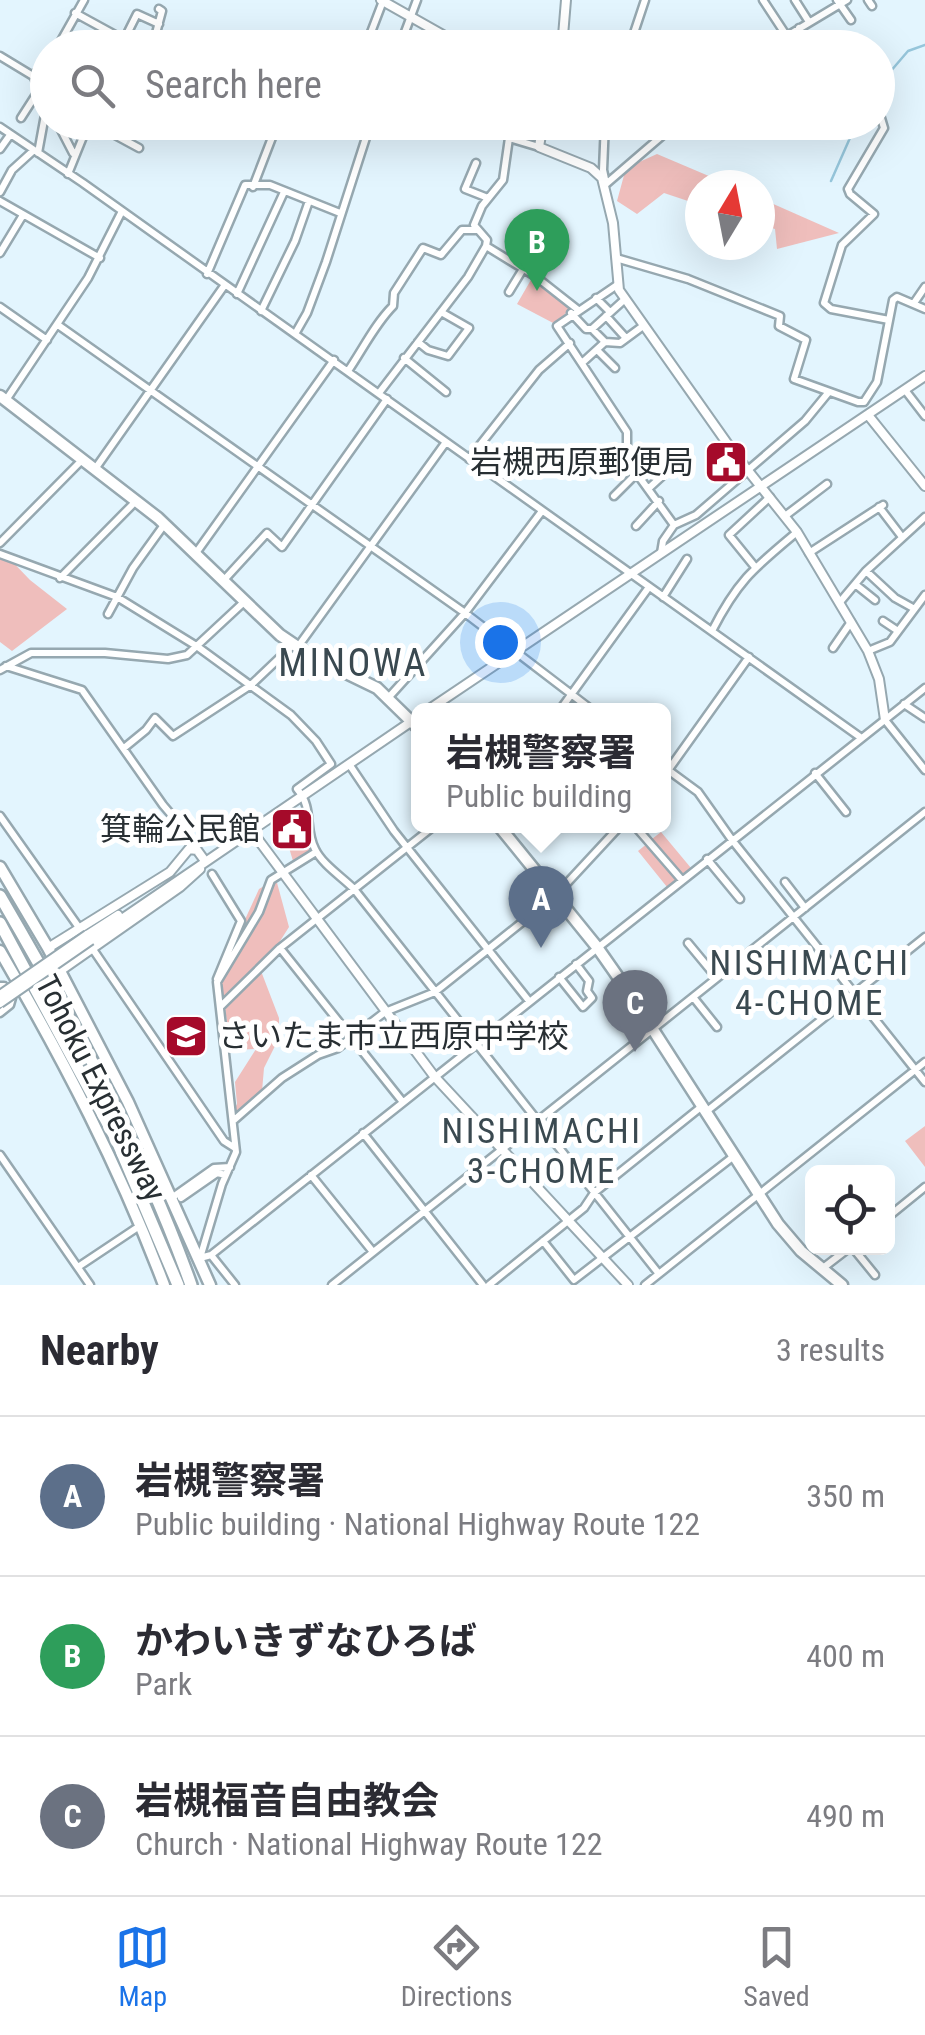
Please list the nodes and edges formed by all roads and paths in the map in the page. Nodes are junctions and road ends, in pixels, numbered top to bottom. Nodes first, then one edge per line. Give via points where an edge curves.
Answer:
1 (84, 0) edge
2 (403, 0) edge
3 (417, 0) edge
4 (566, 0) edge
5 (645, 0) edge
6 (764, 0) edge
7 (795, 0) edge
8 (382, 1) edge
9 (841, 1) edge
10 (159, 10) dead end
11 (76, 13) junction
12 (408, 15) junction
13 (851, 20) dead end
14 (809, 22) junction
15 (159, 24) junction
16 (799, 28) joint
17 (67, 30) edge
18 (106, 30) edge
19 (134, 30) edge
20 (157, 30) edge
21 (372, 30) edge
22 (404, 30) edge
23 (434, 30) edge
24 (564, 30) edge
25 (635, 30) edge
26 (783, 30) edge
27 (795, 30) edge
28 (0, 56) edge
29 (30, 74) edge
30 (30, 104) edge
31 (21, 118) dead end
32 (0, 128) edge
33 (10, 134) junction
34 (39, 140) edge
35 (67, 140) edge
36 (81, 140) edge
37 (124, 140) edge
38 (271, 140) edge
39 (365, 140) edge
40 (509, 140) edge
41 (516, 140) edge
42 (540, 140) edge
43 (604, 140) edge
44 (657, 140) edge
45 (877, 140) edge
46 (539, 147) junction
47 (139, 148) dead end
48 (0, 150) edge
49 (36, 152) junction
50 (74, 154) junction
51 (476, 163) dead end
52 (0, 170) edge
53 (68, 174) junction
54 (8, 176) junction
55 (606, 184) junction
56 (254, 187) junction
57 (0, 192) edge
58 (284, 192) junction
59 (488, 198) junction
60 (0, 201) edge
61 (309, 201) junction
62 (122, 212) junction
63 (340, 212) junction
64 (23, 215) junction
65 (476, 230) junction
66 (486, 246) junction
67 (0, 252) edge
68 (552, 253) dead end
69 (100, 258) junction
70 (616, 258) junction
71 (523, 269) junction
72 (207, 274) junction
73 (537, 278) junction
74 (616, 285) junction
75 (224, 286) junction
76 (925, 287) edge
77 (509, 292) dead end
78 (237, 294) junction
79 (596, 298) junction
80 (624, 300) junction
81 (914, 304) junction
82 (0, 308) edge
83 (925, 309) edge
84 (261, 311) junction
85 (574, 311) junction
86 (440, 312) junction
87 (608, 314) junction
88 (890, 320) junction
89 (58, 325) junction
90 (644, 326) junction
91 (592, 329) junction
92 (295, 334) junction
93 (626, 338) junction
94 (47, 340) junction
95 (418, 342) junction
96 (605, 342) junction
97 (570, 343) junction
98 (597, 350) junction
99 (404, 358) junction
100 (334, 360) junction
101 (583, 362) junction
102 (615, 368) dead end
103 (348, 371) junction
104 (925, 376) edge
105 (151, 390) junction
106 (904, 390) junction
107 (446, 392) dead end
108 (828, 392) junction
109 (379, 393) junction
110 (3, 398) edge
111 (387, 399) junction
112 (864, 402) junction
113 (870, 413) junction
114 (925, 416) edge
115 (446, 442) junction
116 (470, 459) junction
117 (82, 460) junction
118 (258, 466) junction
119 (673, 466) dead end
120 (746, 469) junction
121 (94, 470) junction
122 (636, 474) junction
123 (826, 484) dead end
124 (762, 486) junction
125 (925, 486) edge
126 (648, 488) junction
127 (614, 496) dead end
128 (771, 496) junction
129 (137, 500) junction
130 (660, 501) junction
131 (312, 504) junction
132 (542, 511) junction
133 (786, 516) junction
134 (925, 516) edge
135 (164, 524) junction
136 (636, 526) dead end
137 (674, 526) junction
138 (797, 532) junction
139 (902, 537) junction
140 (0, 543) edge
141 (371, 546) junction
142 (196, 552) junction
143 (809, 553) junction
144 (0, 554) edge
145 (661, 554) junction
146 (687, 559) dead end
147 (756, 566) junction
148 (866, 570) junction
149 (630, 574) junction
150 (60, 578) junction
151 (224, 580) junction
152 (855, 584) junction
153 (649, 587) junction
154 (925, 595) edge
155 (117, 597) junction
156 (663, 597) junction
157 (874, 600) dead end
158 (245, 601) junction
159 (840, 602) junction
160 (913, 608) junction
161 (466, 613) junction
162 (108, 614) dead end
163 (884, 621) dead end
164 (851, 622) junction
165 (899, 629) junction
166 (712, 631) junction
167 (912, 633) dead end
168 (295, 646) junction
169 (198, 647) junction
170 (833, 648) dead end
171 (868, 651) junction
172 (515, 652) junction
173 (749, 657) junction
174 (3, 668) edge
175 (250, 685) junction
176 (925, 688) edge
177 (573, 696) junction
178 (388, 697) junction
179 (438, 703) edge
180 (566, 703) edge
181 (582, 703) edge
182 (904, 704) junction
183 (411, 718) edge
184 (925, 718) edge
185 (884, 720) junction
186 (411, 725) edge
187 (860, 737) junction
188 (124, 748) junction
189 (671, 763) edge
190 (350, 764) junction
191 (925, 770) edge
192 (815, 772) junction
193 (671, 775) edge
194 (302, 795) junction
195 (846, 812) dead end
196 (925, 812) edge
197 (0, 816) edge
198 (251, 830) junction
199 (425, 833) edge
200 (505, 833) edge
201 (614, 833) edge
202 (641, 833) edge
203 (732, 840) junction
204 (407, 846) junction
205 (192, 849) junction
206 (316, 852) junction
207 (707, 858) junction
208 (206, 861) junction
209 (0, 867) edge
210 (177, 867) junction
211 (282, 870) junction
212 (212, 874) dead end
213 (681, 879) junction
214 (177, 880) junction
215 (785, 882) dead end
216 (354, 889) junction
217 (556, 895) junction
218 (0, 896) edge
219 (740, 899) dead end
220 (805, 908) junction
221 (793, 916) junction
222 (317, 919) junction
223 (0, 922) edge
224 (79, 928) junction
225 (925, 938) edge
226 (90, 941) junction
227 (688, 943) dead end
228 (597, 947) junction
229 (48, 948) junction
230 (280, 948) junction
231 (488, 950) junction
232 (0, 951) edge
233 (576, 964) junction
234 (9, 967) junction
235 (60, 971) junction
236 (559, 977) junction
237 (717, 978) junction
238 (217, 982) junction
239 (0, 984) edge
240 (435, 992) junction
241 (854, 993) junction
242 (654, 995) dead end
243 (632, 997) junction
244 (693, 997) junction
245 (3, 1001) edge
246 (530, 1001) junction
247 (31, 1004) junction
248 (220, 1007) junction
249 (0, 1012) edge
250 (385, 1012) junction
251 (717, 1027) dead end
252 (653, 1030) junction
253 (352, 1039) junction
254 (476, 1043) junction
255 (925, 1062) edge
256 (916, 1070) junction
257 (434, 1076) junction
258 (925, 1082) edge
259 (402, 1102) junction
260 (704, 1109) junction
261 (538, 1120) junction
262 (233, 1121) junction
263 (363, 1133) junction
264 (236, 1148) junction
265 (502, 1150) junction
266 (0, 1155) edge
267 (734, 1156) junction
268 (230, 1166) junction
269 (226, 1175) junction
270 (311, 1175) junction
271 (925, 1187) edge
272 (594, 1192) junction
273 (758, 1195) junction
274 (177, 1197) junction
275 (424, 1211) junction
276 (895, 1211) edge
277 (568, 1221) junction
278 (134, 1228) dead end
279 (629, 1237) junction
280 (543, 1241) junction
281 (373, 1252) junction
282 (841, 1255) edge
283 (857, 1255) edge
284 (206, 1257) junction
285 (603, 1258) junction
286 (78, 1267) junction
287 (822, 1268) junction
288 (659, 1274) junction
289 (876, 1275) dead end
290 (90, 1285) edge
291 (164, 1285) edge
292 (178, 1285) edge
293 (192, 1285) edge
294 (210, 1285) edge
295 (235, 1285) edge
296 (332, 1285) edge
297 (486, 1285) edge
298 (628, 1285) edge
299 (645, 1285) edge
300 (842, 1285) edge

1 - 11 street
2 - 12 street
3 - 12 street
4 - 24 street
5 - 25 street
6 - 26 street
7 - 14 street
8 - 12 street
8 - 21 street
9 - 13 street
9 - 14 street
10 - 15 street
11 - 17 street
11 - 18 street
12 - 22 street
12 - 23 street
14 - 16 street
15 - 19 street via 137,14
15 - 20 street
16 - 27 street
28 - 29 street
30 - 31 street
32 - 33 street
33 - 48 street
33 - 49 street
34 - 49 street
35 - 50 street
36 - 50 street
37 - 47 street
38 - 56 street
39 - 63 street
40 - 59 street via 503,180
41 - 46 street
42 - 46 street
43 - 55 street
44 - 55 street
45 - 88 street via 848,189 874,214 842,244 824,303
46 - 55 street via 592,168
49 - 53 street
49 - 54 street
50 - 53 street
51 - 59 street via 464,189
52 - 54 street
53 - 62 street
54 - 57 street
55 - 70 street
56 - 58 street
56 - 72 street via 246,185
58 - 61 street
58 - 78 street
59 - 65 street
60 - 64 street
61 - 63 street
61 - 84 street
62 - 69 street
62 - 72 street
63 - 92 street
64 - 67 street
64 - 69 street
65 - 66 street
65 - 103 street via 462,230 440,255 424,248
66 - 71 street
66 - 86 street
68 - 73 street
69 - 89 street
70 - 74 street
70 - 108 street via 780,316 778,326 806,340 794,380
71 - 73 street
71 - 77 street
72 - 75 street
73 - 85 street
74 - 79 street
74 - 80 street
75 - 78 street
75 - 105 street
76 - 81 street
78 - 84 street
79 - 85 street
79 - 87 street
80 - 87 street
80 - 90 street
81 - 83 street
81 - 88 street via 897,297
82 - 94 street
84 - 92 street
85 - 91 street
85 - 97 street via 557,326
86 - 95 street
86 - 95 street via 469,328 448,356
87 - 91 street
87 - 93 street
88 - 112 street via 877,382
89 - 94 street
89 - 105 street
90 - 93 street
90 - 120 street
91 - 96 street
92 - 100 street
93 - 96 street
94 - 110 street
95 - 99 street
96 - 98 street
97 - 101 street
97 - 116 street via 539,370
98 - 101 street
98 - 102 street
99 - 107 street
99 - 109 street
100 - 103 street
100 - 118 street
101 - 122 street via 627,432 627,460
103 - 109 street
104 - 106 street
105 - 118 street
105 - 121 street
106 - 113 street
106 - 114 street
108 - 112 street
108 - 120 street via 805,422
109 - 111 street
110 - 117 highway
111 - 115 street
111 - 131 street
112 - 113 street
113 - 124 street
113 - 125 street
115 - 116 street
115 - 141 street
116 - 132 street
117 - 121 highway
117 - 140 street
118 - 131 street
118 - 142 street
119 - 126 street
120 - 124 street
120 - 137 street via 696,515
121 - 129 highway
122 - 126 street
122 - 127 street
123 - 133 street
124 - 128 street
124 - 145 street
126 - 130 street
128 - 133 street
128 - 147 street via 729,535
129 - 135 highway
129 - 150 street
130 - 136 street
130 - 137 street
131 - 141 street
131 - 151 street via 282,546 267,534
132 - 149 street
132 - 161 street
133 - 138 street
134 - 139 street
135 - 142 highway
135 - 155 street
137 - 145 street
138 - 143 street
138 - 147 street
139 - 143 street via 881,506
139 - 148 street
141 - 161 street
141 - 168 street
142 - 151 highway
143 - 159 street
144 - 150 street
145 - 149 street
146 - 156 street
147 - 166 street via 731,593
148 - 152 street
148 - 160 street
149 - 153 street
149 - 172 street
150 - 155 street
151 - 158 highway
152 - 157 street
152 - 159 street
153 - 156 street
153 - 177 street
154 - 160 street
155 - 162 street
155 - 169 street
156 - 166 street
158 - 168 highway
158 - 169 street
159 - 164 street
160 - 165 street
161 - 172 street
161 - 178 street
163 - 165 street
164 - 170 street
164 - 171 street
165 - 167 street
165 - 171 street via 890,642
166 - 173 street
168 - 175 street
168 - 178 highway
169 - 174 street via 168,659 31,653
169 - 175 street
171 - 185 street
172 - 177 street
172 - 179 street
173 - 187 street
173 - 189 street
174 - 188 street via 82,690
175 - 188 street via 172,736 155,718
175 - 194 street via 291,715 331,764 297,789
176 - 182 street
177 - 180 street
177 - 181 street
178 - 183 highway
182 - 184 street
182 - 185 street
185 - 187 street
185 - 191 street
186 - 190 street
187 - 192 street
188 - 205 street
190 - 194 street
190 - 204 street
192 - 195 street
192 - 203 street
193 - 203 street via 698,792
194 - 198 street
194 - 206 street
196 - 220 street
197 - 224 street
198 - 208 street
198 - 211 street
199 - 204 street
200 - 217 highway
201 - 217 street
202 - 213 street
203 - 207 street
203 - 221 street
204 - 216 street
204 - 231 street
205 - 208 street
205 - 210 street
206 - 211 street
206 - 216 street
207 - 213 street
207 - 219 street
208 - 214 street
208 - 226 street via 180,887
209 - 229 highway
210 - 214 street
210 - 224 street
211 - 222 street
211 - 238 street
212 - 238 street via 241,920
213 - 228 street
214 - 226 street
215 - 220 street
216 - 222 street
216 - 240 street
217 - 228 highway
217 - 231 street
218 - 293 highway, Tohoku Expressway via 108,1091
220 - 221 street
221 - 237 street
221 - 241 street
222 - 230 street
222 - 250 street
223 - 292 highway, Tohoku Expressway via 117,1141
224 - 226 street
224 - 229 street
225 - 241 street
226 - 235 street
226 - 245 street, bridge
226 - 264 street via 224,1140
227 - 237 street
228 - 233 street
228 - 243 highway
229 - 235 highway
230 - 248 street
230 - 253 street
231 - 240 street
231 - 246 street
232 - 234 highway
233 - 236 street
233 - 236 street via 592,998 583,1007
234 - 239 street
234 - 247 highway
235 - 274 highway
236 - 246 street
237 - 244 street
238 - 248 street
239 - 245 street via 12,998
240 - 250 street
240 - 254 street
241 - 256 street
241 - 260 street
242 - 243 street via 648,986
243 - 252 highway
244 - 251 street
244 - 252 street
245 - 247 street
245 - 249 street
246 - 254 street
247 - 291 highway via 111,1156
248 - 262 street
250 - 253 street
250 - 257 street
252 - 260 highway
252 - 261 street
253 - 259 street
253 - 262 street via 282,1078
254 - 257 street
254 - 261 street
255 - 256 street
256 - 258 street
256 - 273 street
257 - 259 street
257 - 265 street
259 - 263 street
260 - 267 highway
260 - 272 street
261 - 265 street
261 - 272 street
262 - 264 street
263 - 270 street
263 - 275 street
264 - 268 street
265 - 275 street
265 - 277 street
266 - 286 street
267 - 273 highway
267 - 279 street
268 - 269 street
268 - 274 street via 214,1168
269 - 274 street via 217,1173
269 - 284 street
270 - 281 street
270 - 284 street
271 - 276 street
272 - 277 street
272 - 279 street
273 - 287 highway via 789,1238
273 - 288 street
274 - 284 highway
275 - 281 street
275 - 297 street
277 - 280 street
277 - 285 street
278 - 286 street
279 - 285 street
279 - 288 street
280 - 285 street via 574,1280
280 - 297 street
281 - 296 street
282 - 287 street
283 - 289 street
284 - 294 highway
284 - 295 street
285 - 298 street
286 - 290 street
287 - 300 highway
288 - 299 street

